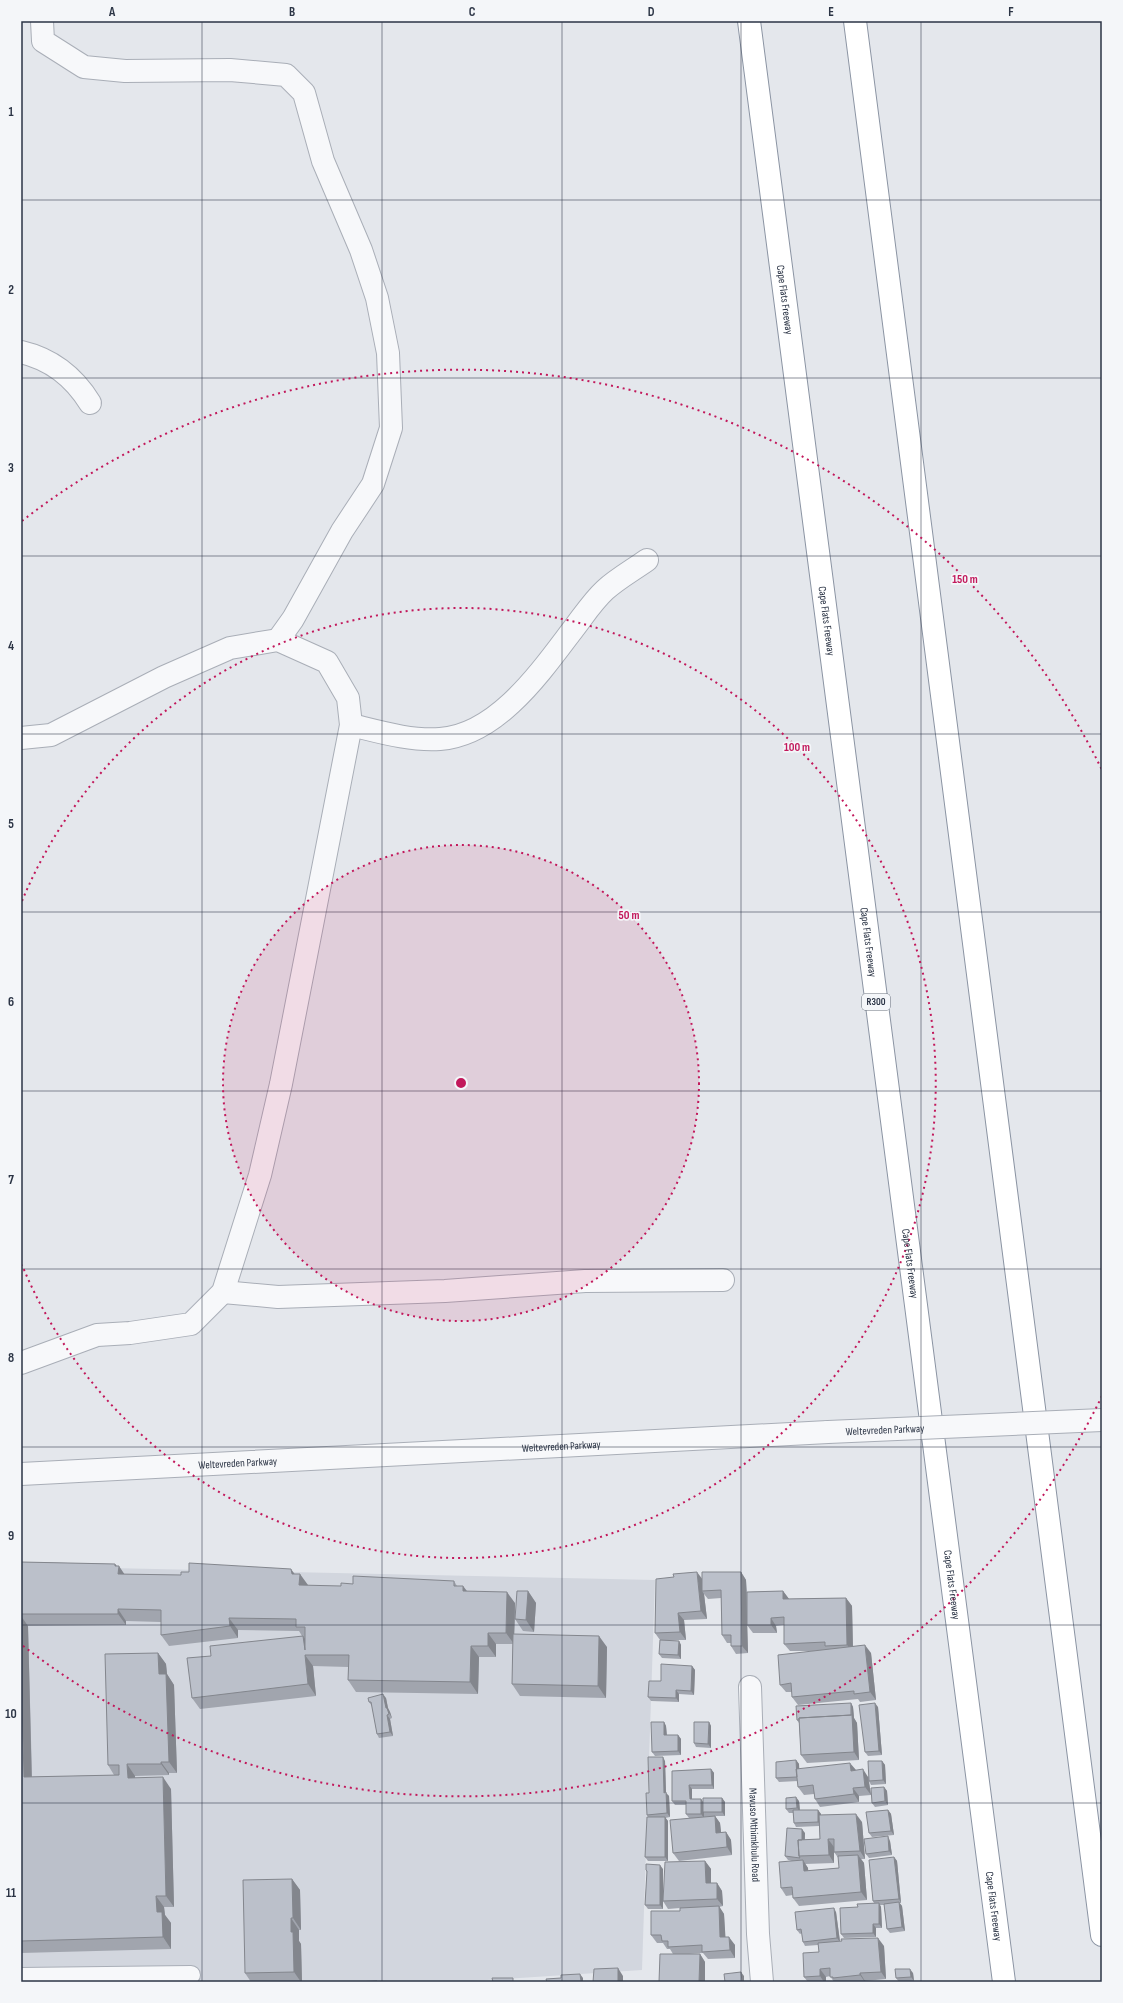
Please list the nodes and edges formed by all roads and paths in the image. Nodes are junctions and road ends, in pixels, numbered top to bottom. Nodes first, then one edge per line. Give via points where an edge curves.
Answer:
1 (42, 21) edge
2 (749, 21) edge
3 (855, 21) edge
4 (21, 352) edge
5 (90, 403) dead end
6 (647, 560) dead end
7 (278, 640) junction
8 (351, 725) junction
9 (21, 738) edge
10 (723, 1280) dead end
11 (223, 1292) junction
12 (21, 1363) edge
13 (1102, 1420) edge
14 (21, 1474) edge
15 (750, 1687) dead end
16 (1102, 1934) edge
17 (191, 1975) dead end
18 (21, 1977) edge
19 (98, 1980) edge
20 (762, 1982) edge
21 (1004, 1982) edge

1 - 7 street via 43,41 84,67 125,70 230,70 286,75 304,93 322,161 361,250 377,298 388,353 391,428 373,484 342,531 293,619
2 - 21 highway, Cape Flats Freeway / R300
3 - 16 highway
4 - 5 street via 41,358 69,376
6 - 8 street via 605,590 531,682 488,723 464,734 441,739 411,739
7 - 8 street via 327,662 348,698
7 - 9 street via 230,648 164,677 50,735
8 - 11 street via 281,1084 260,1175
10 - 11 street via 585,1281 444,1291 278,1297
11 - 12 street via 191,1324 97,1335
13 - 14 street, Weltevreden Parkway, bridge
15 - 20 street, Mavuso Mthimkhulu Road via 758,1934
17 - 19 lane
18 - 19 lane

